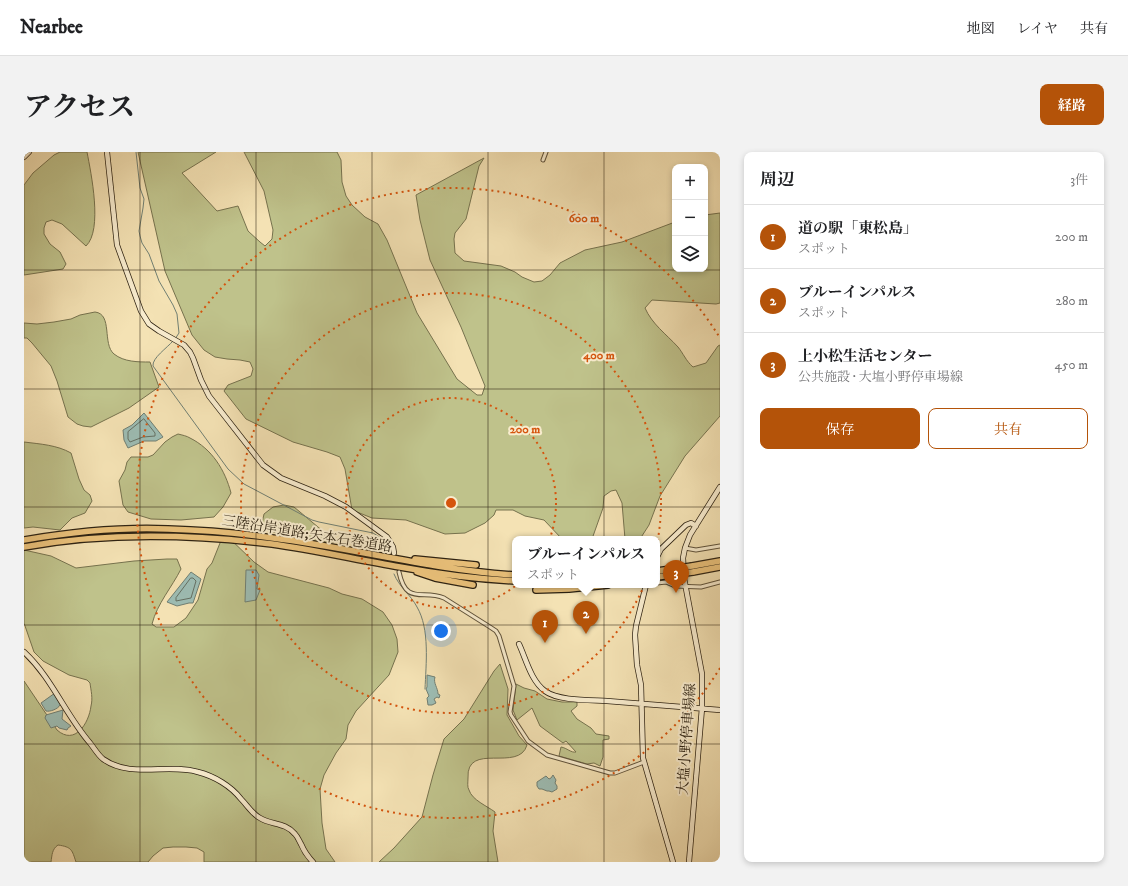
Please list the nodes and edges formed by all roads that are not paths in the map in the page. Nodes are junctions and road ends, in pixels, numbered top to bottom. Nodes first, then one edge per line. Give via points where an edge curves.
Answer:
1 (29, 152) edge
2 (107, 152) edge
3 (546, 152) edge
4 (24, 157) edge
5 (543, 160) dead end
6 (720, 487) edge
7 (696, 526) junction
8 (24, 540) edge
9 (274, 541) junction
10 (720, 546) edge
11 (24, 547) edge
12 (685, 548) junction
13 (351, 551) junction
14 (660, 551) edge
15 (394, 553) dead end
16 (720, 561) edge
17 (476, 565) dead end
18 (720, 567) edge
19 (692, 569) junction
20 (400, 570) junction
21 (660, 571) edge
22 (512, 575) edge
23 (660, 577) edge
24 (512, 581) edge
25 (720, 582) edge
26 (660, 583) edge
27 (473, 585) dead end
28 (686, 586) junction
29 (579, 588) edge
30 (645, 588) edge
31 (536, 590) dead end
32 (519, 644) dead end
33 (24, 652) edge
34 (642, 704) junction
35 (702, 708) junction
36 (720, 710) edge
37 (644, 762) junction
38 (313, 862) edge
39 (673, 862) edge
40 (689, 862) edge

1 - 4 street
2 - 15 street via 117,245 141,311 149,324 184,345 190,352 209,396 263,465 281,478 346,507 387,537
3 - 5 street
6 - 7 street, 大塩小野停車場線
7 - 12 street, 大塩小野停車場線
7 - 14 street via 691,523 686,525
8 - 9 highway, 三陸沿岸道路;矢本石巻道路 via 140,528 193,530
9 - 11 highway, 三陸沿岸道路;矢本石巻道路 via 140,536 108,537
9 - 13 highway, 三陸沿岸道路;矢本石巻道路
9 - 20 highway, 三陸沿岸道路;矢本石巻道路
10 - 12 street via 696,550
12 - 28 street, 大塩小野停車場線 via 683,564
13 - 17 highway
13 - 22 highway, 三陸沿岸道路;矢本石巻道路 via 442,567
16 - 19 highway
18 - 19 highway
19 - 21 highway, bridge
19 - 23 highway, bridge
20 - 24 highway, 三陸沿岸道路;矢本石巻道路
20 - 27 highway
20 - 37 street via 403,584 409,592 444,598 496,631 513,682 510,712 528,741 548,756 610,773
25 - 28 street via 701,587
26 - 28 street
28 - 35 street, 大塩小野停車場線 via 702,674
29 - 31 highway
30 - 34 street, 大塩小野停車場線 via 635,635
32 - 34 street via 534,679 548,694 559,698
33 - 38 street via 35,662 76,725 103,759 135,770 181,768 216,780 228,786 250,811 262,820 289,828 296,834
34 - 35 street
34 - 37 street, 大塩小野停車場線
35 - 36 street
35 - 40 street, 大塩小野停車場線
37 - 39 street, 大塩小野停車場線

